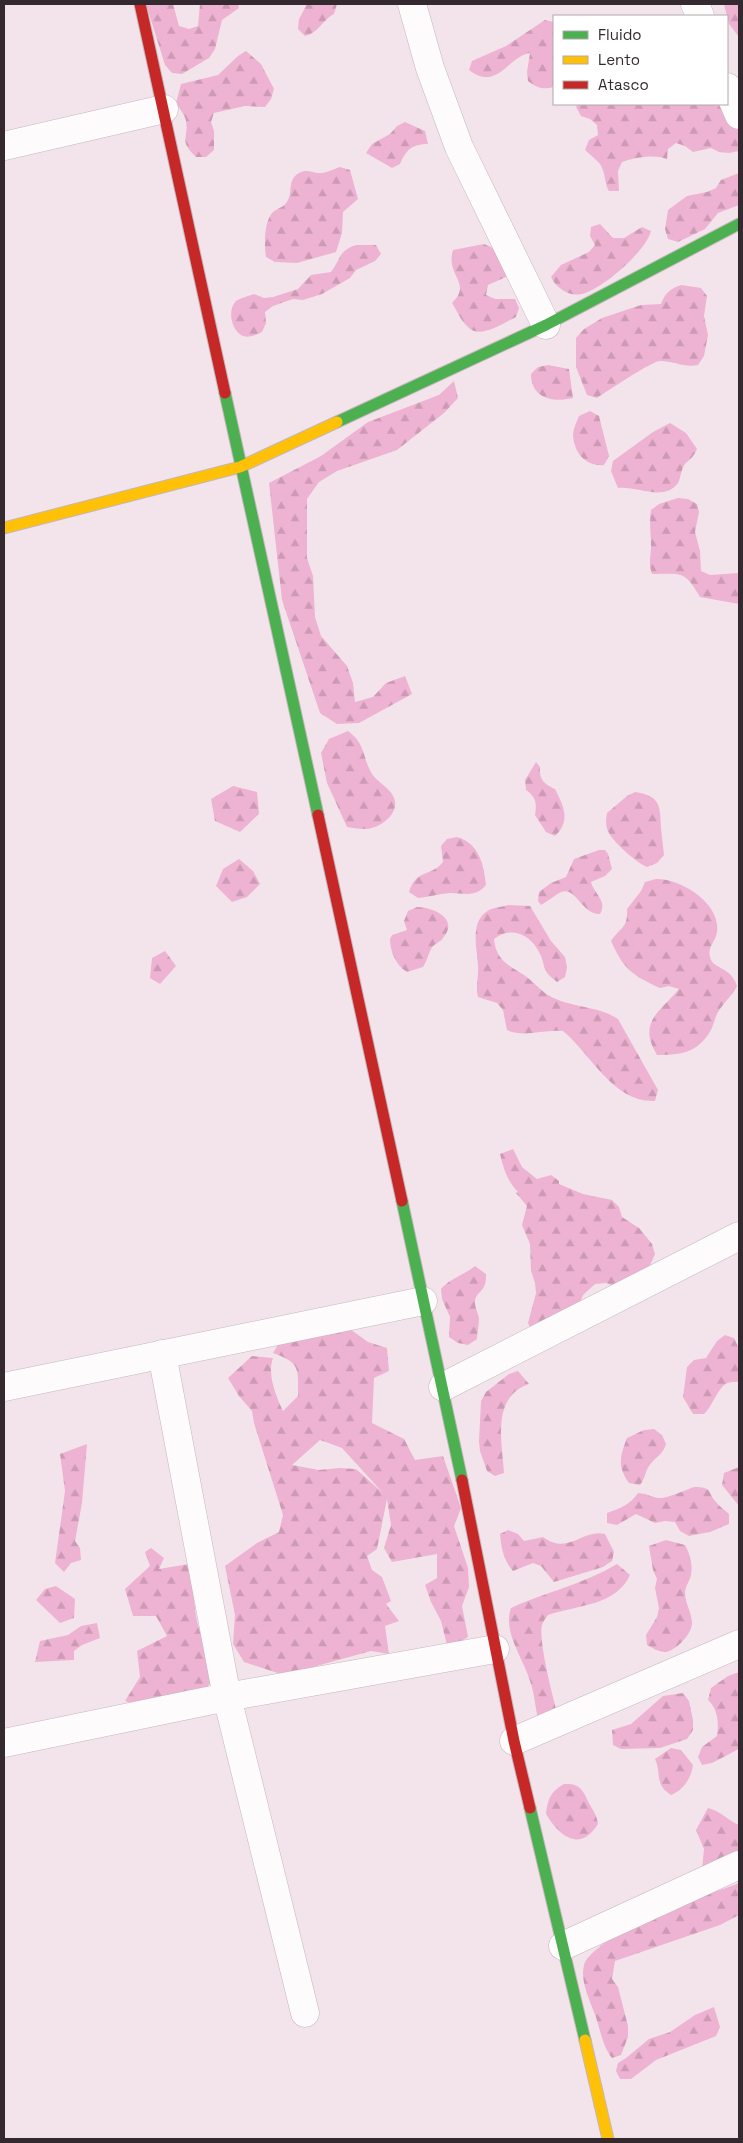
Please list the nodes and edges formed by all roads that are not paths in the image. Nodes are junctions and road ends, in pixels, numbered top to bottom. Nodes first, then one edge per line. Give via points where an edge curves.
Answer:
1 (140, 4) edge
2 (412, 4) edge
3 (728, 89) edge
4 (164, 109) junction
5 (739, 115) edge
6 (4, 146) edge
7 (739, 224) edge
8 (546, 325) junction
9 (240, 467) junction
10 (4, 528) edge
11 (739, 1236) edge
12 (423, 1301) junction
13 (162, 1354) junction
14 (4, 1387) edge
15 (443, 1387) junction
16 (739, 1644) edge
17 (495, 1649) junction
18 (227, 1697) junction
19 (514, 1741) junction
20 (4, 1743) edge
21 (739, 1865) edge
22 (563, 1946) junction
23 (305, 2013) dead end
24 (608, 2139) edge

1 - 4 street
2 - 8 street via 430,68 459,147
3 - 5 street
4 - 6 street
4 - 9 street
7 - 8 street
8 - 9 street
9 - 10 street
9 - 12 street
11 - 15 street
12 - 13 street
12 - 15 street
13 - 14 street
13 - 18 street
15 - 17 street
16 - 19 street
17 - 18 street
17 - 19 street
18 - 20 street
18 - 23 street
19 - 22 street
21 - 22 street
22 - 24 street

